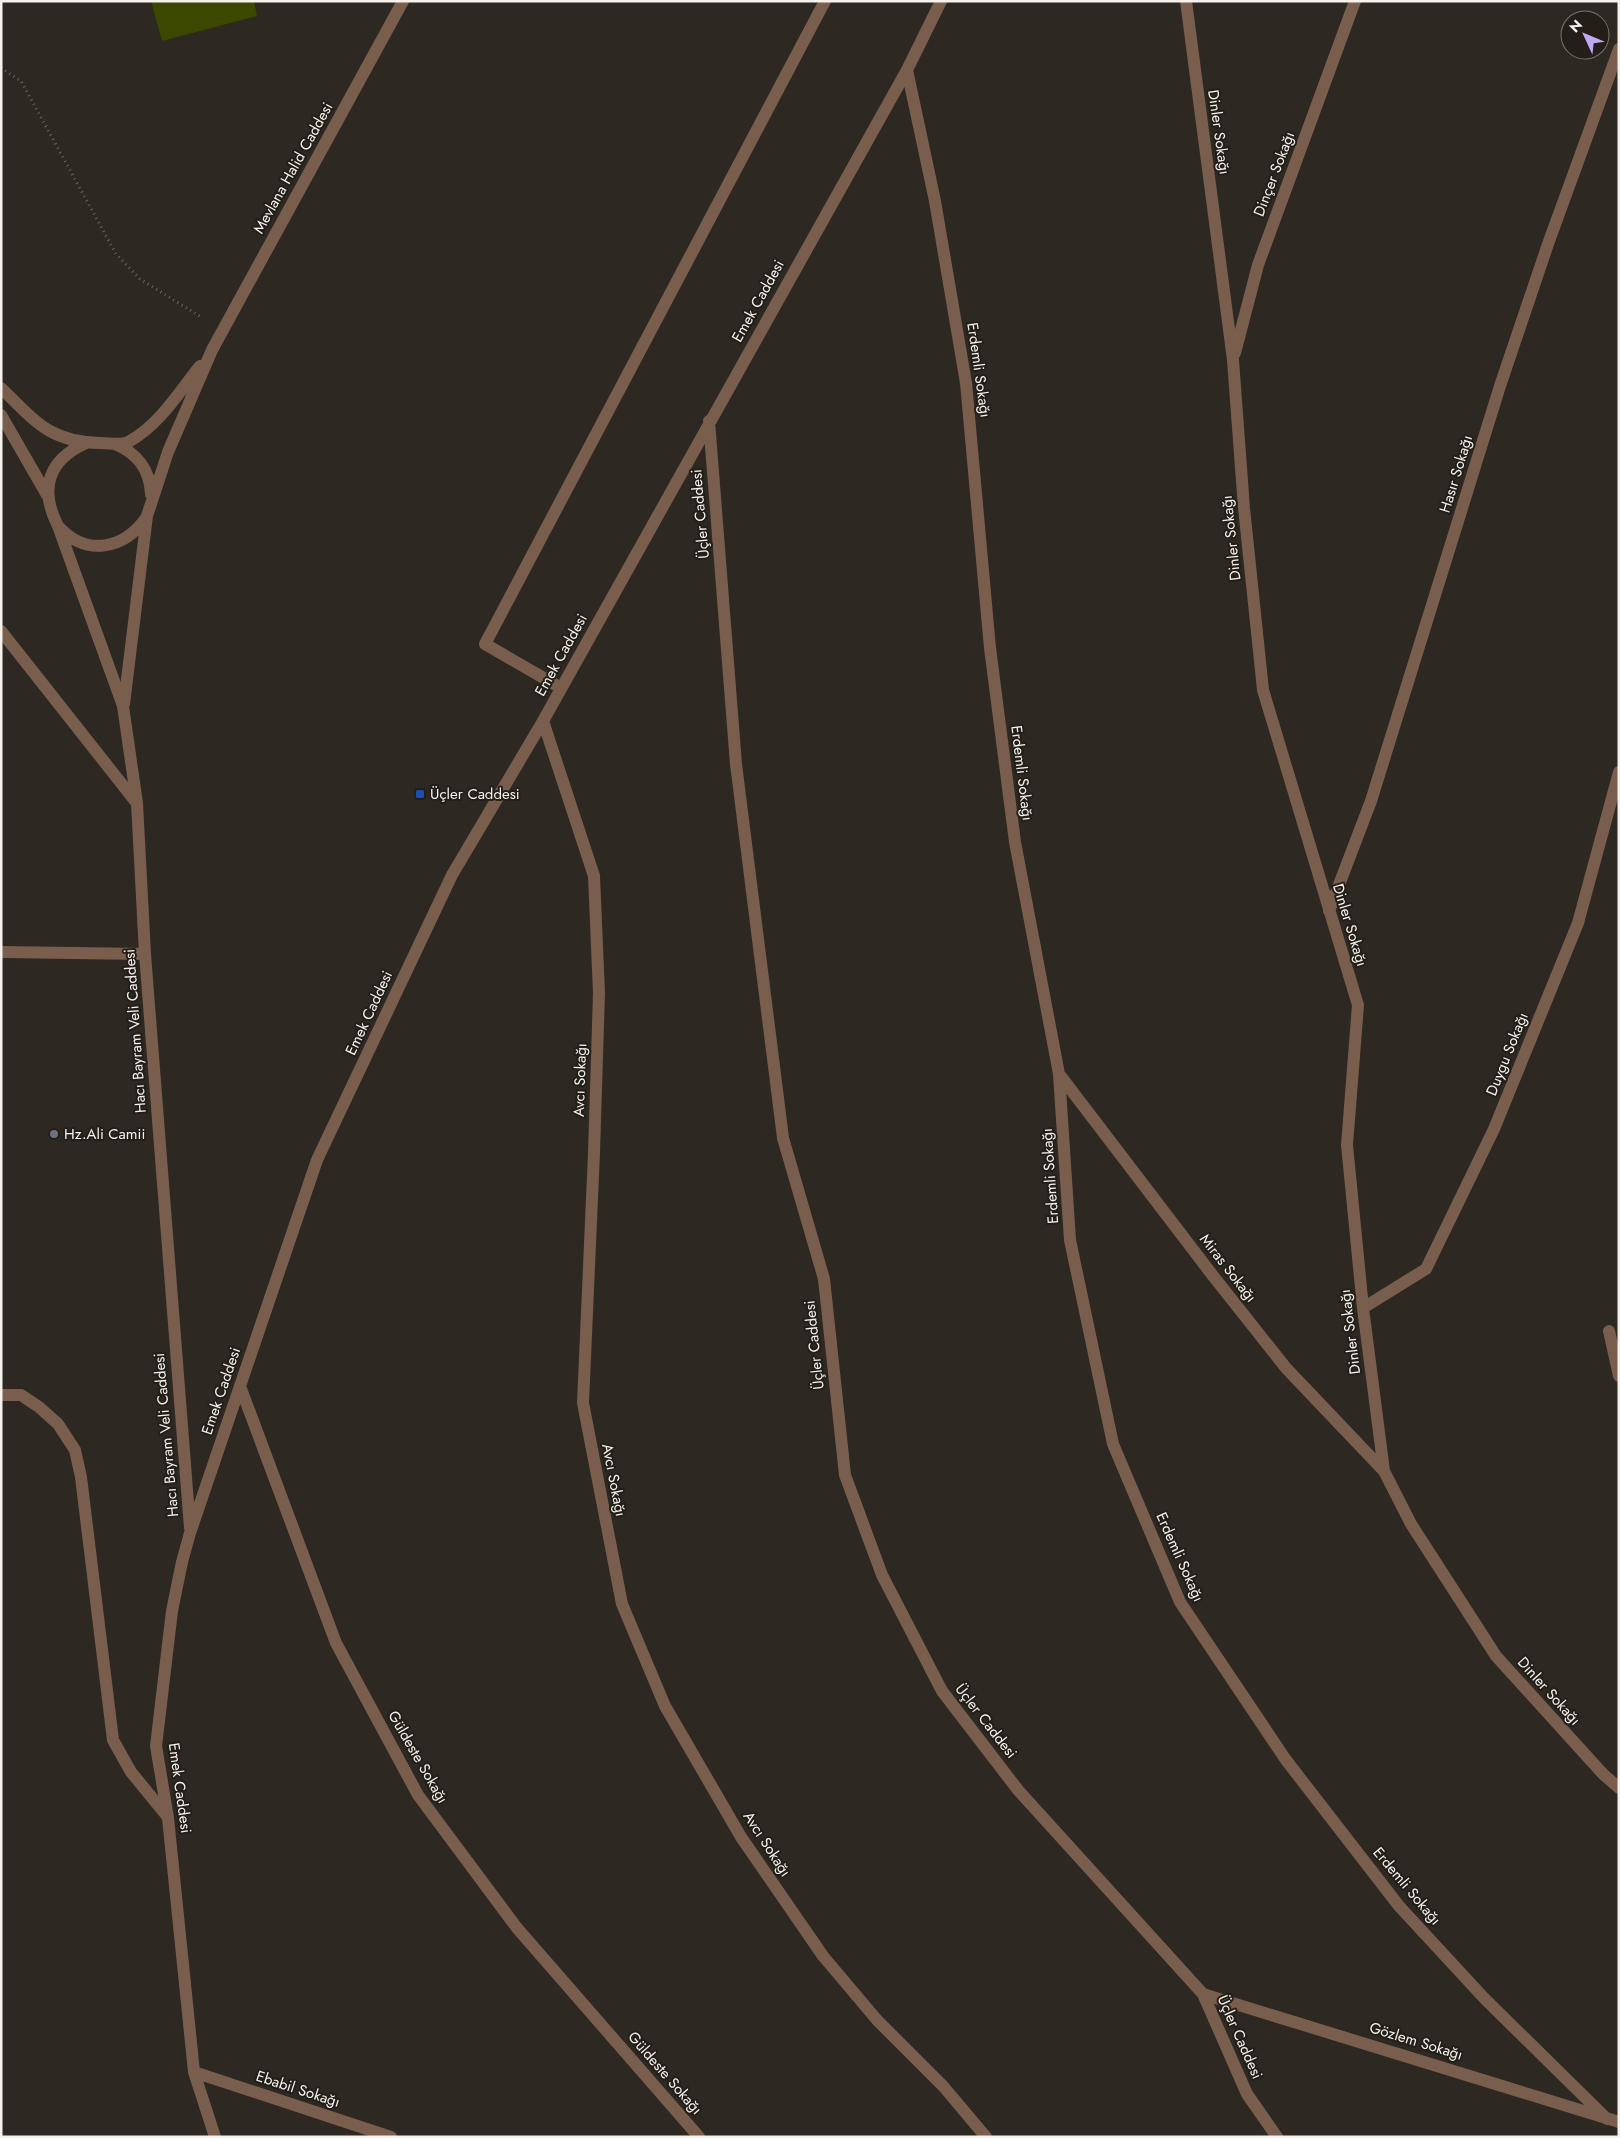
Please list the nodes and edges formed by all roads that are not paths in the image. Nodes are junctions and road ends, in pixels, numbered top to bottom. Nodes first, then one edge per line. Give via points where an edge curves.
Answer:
1 (403, 1) edge
2 (825, 1) edge
3 (941, 1) edge
4 (1186, 1) edge
5 (1355, 1) edge
6 (1619, 49) edge
7 (907, 70) junction
8 (212, 350) junction
9 (1233, 360) junction
10 (1, 388) edge
11 (1, 415) edge
12 (709, 421) junction
13 (86, 443) junction
14 (114, 444) junction
15 (47, 495) junction
16 (152, 499) junction
17 (147, 516) junction
18 (58, 526) junction
19 (1, 631) edge
20 (561, 688) junction
21 (123, 706) junction
22 (543, 721) junction
23 (1619, 772) edge
24 (137, 803) junction
25 (1329, 910) junction
26 (1, 952) edge
27 (144, 954) junction
28 (1059, 1074) junction
29 (1363, 1308) junction
30 (1609, 1331) dead end
31 (1619, 1376) edge
32 (240, 1386) junction
33 (1, 1395) edge
34 (1384, 1471) junction
35 (190, 1533) junction
36 (1619, 1788) edge
37 (168, 1818) junction
38 (1204, 1994) junction
39 (194, 2072) junction
40 (1613, 2120) edge
41 (214, 2137) edge
42 (391, 2137) edge
43 (699, 2137) edge
44 (986, 2137) edge
45 (1278, 2137) edge

1 - 8 street, Mevlana Halid Caddesi
2 - 20 street via 486,644
3 - 7 street, Emek Caddesi
4 - 9 street, Dinler Sokağı
5 - 9 street, Dinçer Sokağı via 1258,265
6 - 25 street, Hasır Sokağı via 1500,386 1371,801
7 - 12 street, Emek Caddesi
7 - 28 street, Erdemli Sokağı via 935,201 966,383 990,648 1014,842
8 - 14 street, Mevlana Halid Caddesi via 164,412 129,443
8 - 16 street, Mevlana Halid Caddesi via 168,452
9 - 25 street, Dinler Sokağı via 1263,690
10 - 13 street, Mevlana Halid Caddesi via 51,432 71,441
11 - 15 street
12 - 20 street, Emek Caddesi
12 - 38 street, Üçler Caddesi via 736,764 783,1138 824,1279 845,1475 882,1574 942,1691 1018,1790
13 - 14 street, Mevlana Halid Caddesi
13 - 15 street via 70,451 57,464
14 - 16 street via 135,455 145,468 151,483
15 - 18 street via 50,511
16 - 17 street, Mevlana Halid Caddesi
17 - 18 street via 125,540 109,545 92,546 76,541
17 - 21 street
18 - 21 street
19 - 24 street
20 - 22 street, Emek Caddesi
21 - 24 street, Hacı Bayram Veli Caddesi
22 - 32 street, Emek Caddesi via 452,874 317,1160
22 - 44 street, Avcı Sokağı via 594,876 599,993 582,1403 622,1604 665,1706 741,1837 823,1956 877,2020 943,2086
23 - 29 street, Duygu Sokağı via 1578,923 1494,1130 1426,1269
24 - 27 street, Hacı Bayram Veli Caddesi
25 - 29 street, Dinler Sokağı via 1358,1005 1347,1145
26 - 27 street
27 - 35 street, Hacı Bayram Veli Caddesi
28 - 34 street, Miras Sokağı via 1286,1368
28 - 40 street, Erdemli Sokağı via 1070,1240 1113,1444 1180,1602 1286,1760 1399,1906 1484,1998
29 - 34 street, Dinler Sokağı
30 - 31 street
32 - 35 street, Emek Caddesi
32 - 43 street, Güldeste Sokağı via 336,1643 418,1795 517,1928
33 - 37 street via 21,1395 39,1407 58,1424 74,1450 81,1478 113,1740 131,1772
34 - 36 street, Dinler Sokağı via 1411,1524 1496,1656
35 - 37 street, Emek Caddesi via 172,1611 156,1746
37 - 39 street, Emek Caddesi
38 - 40 street, Gözlem Sokağı
38 - 45 street, Üçler Caddesi via 1247,2094
39 - 41 street, Emek Caddesi
39 - 42 street, Ebabil Sokağı

